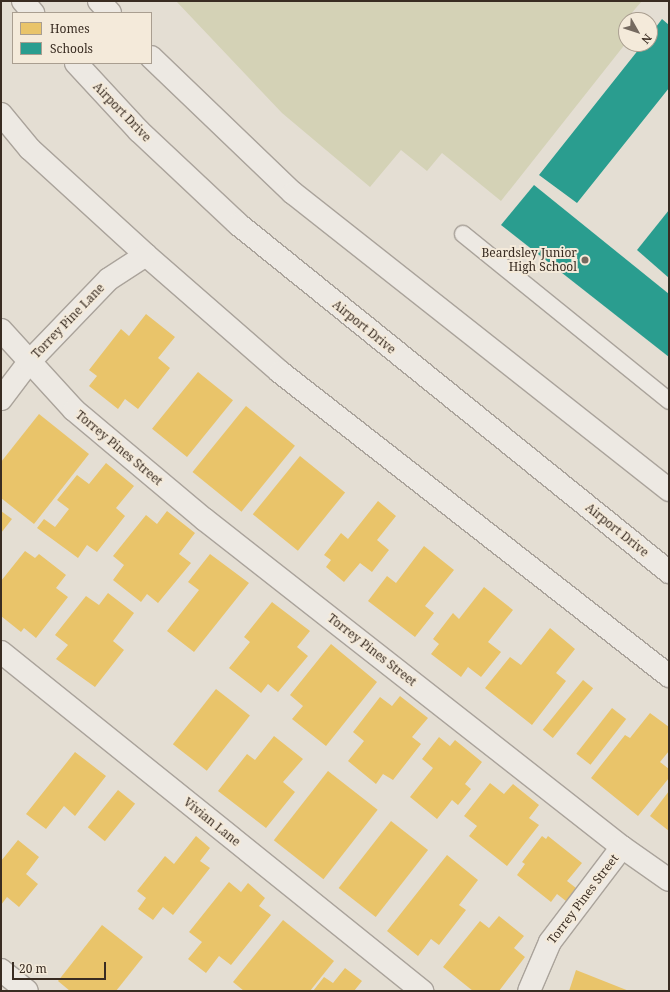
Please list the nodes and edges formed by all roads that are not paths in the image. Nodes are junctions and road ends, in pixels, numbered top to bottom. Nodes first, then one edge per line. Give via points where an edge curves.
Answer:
1 (23, 1) edge
2 (99, 1) edge
3 (32, 12) edge
4 (109, 12) edge
5 (152, 59) edge
6 (77, 64) edge
7 (1, 114) edge
8 (463, 234) dead end
9 (146, 255) junction
10 (1, 330) edge
11 (29, 362) junction
12 (1, 399) edge
13 (669, 401) edge
14 (669, 490) edge
15 (669, 572) edge
16 (1, 652) edge
17 (669, 676) edge
18 (622, 847) junction
19 (669, 880) edge
20 (1, 970) edge
21 (27, 991) edge
22 (422, 991) edge
23 (529, 991) edge

1 - 3 street
2 - 4 street
5 - 14 street via 293,193
6 - 15 street, Airport Drive via 139,131 238,224
7 - 9 street via 30,148
8 - 13 lane
9 - 11 street, Torrey Pine Lane via 109,279
9 - 17 street via 280,372
10 - 11 street, Torrey Pines Street
11 - 12 street, Torrey Pine Lane
11 - 18 street, Torrey Pines Street via 74,410 204,519
16 - 22 street, Vivian Lane
18 - 19 street
18 - 23 street, Torrey Pines Street via 550,942
20 - 21 street

